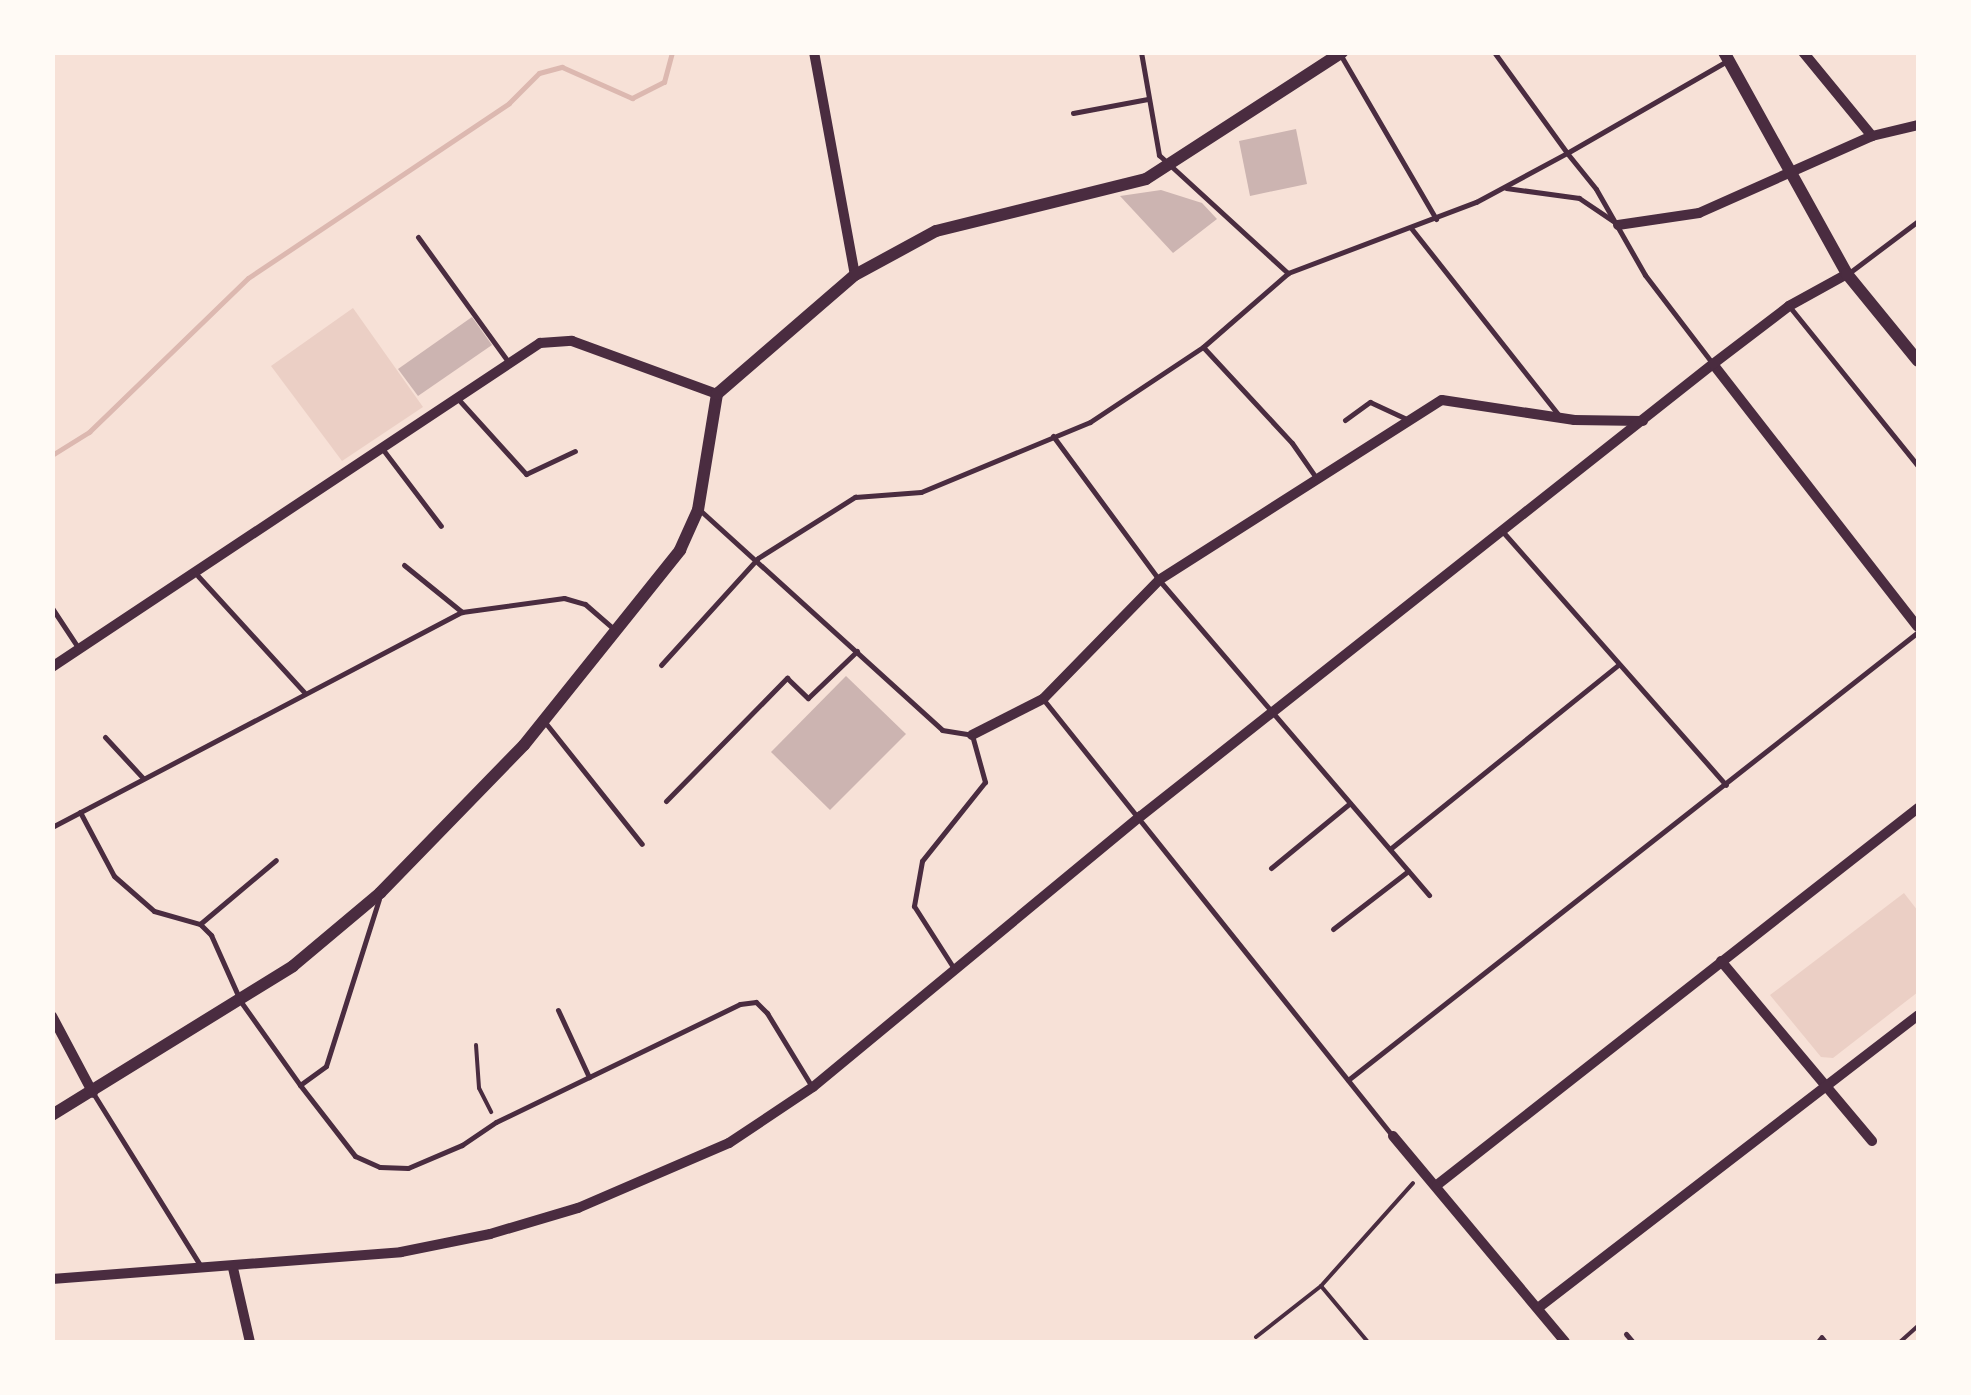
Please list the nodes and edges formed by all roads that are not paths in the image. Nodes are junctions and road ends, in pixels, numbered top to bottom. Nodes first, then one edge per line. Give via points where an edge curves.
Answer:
1 (814, 52) edge
2 (1141, 52) edge
3 (1494, 52) edge
4 (1803, 52) edge
5 (1339, 54) edge
6 (1727, 56) edge
7 (1148, 98) junction
8 (1073, 113) dead end
9 (1918, 125) edge
10 (1872, 136) junction
11 (1567, 153) junction
12 (1167, 166) junction
13 (1795, 173) junction
14 (1506, 188) junction
15 (1436, 219) junction
16 (1918, 221) edge
17 (1618, 224) junction
18 (1412, 228) junction
19 (418, 237) dead end
20 (1288, 273) junction
21 (1847, 274) junction
22 (855, 276) junction
23 (1789, 306) junction
24 (1203, 347) junction
25 (1918, 361) edge
26 (510, 364) junction
27 (1713, 364) junction
28 (717, 394) junction
29 (459, 400) junction
30 (1560, 416) junction
31 (1404, 418) junction
32 (1345, 420) dead end
33 (1644, 421) junction
34 (1054, 436) junction
35 (384, 451) junction
36 (575, 451) dead end
37 (1918, 466) edge
38 (1318, 482) junction
39 (698, 510) junction
40 (441, 526) dead end
41 (1502, 530) junction
42 (758, 558) junction
43 (404, 565) dead end
44 (198, 576) junction
45 (1159, 580) junction
46 (52, 608) edge
47 (462, 612) junction
48 (614, 629) junction
49 (1918, 630) edge
50 (79, 649) junction
51 (857, 651) junction
52 (1619, 664) junction
53 (662, 665) dead end
54 (52, 667) edge
55 (304, 692) junction
56 (1044, 699) junction
57 (1275, 711) junction
58 (544, 721) junction
59 (972, 735) junction
60 (105, 737) dead end
61 (144, 778) junction
62 (1726, 784) junction
63 (666, 801) dead end
64 (1350, 803) junction
65 (1918, 808) edge
66 (80, 812) junction
67 (1141, 816) junction
68 (52, 827) edge
69 (642, 844) dead end
70 (1390, 849) junction
71 (276, 860) dead end
72 (1271, 868) dead end
73 (1408, 870) junction
74 (380, 894) junction
75 (1429, 895) dead end
76 (200, 924) junction
77 (1333, 929) dead end
78 (1722, 961) junction
79 (955, 970) junction
80 (241, 1002) junction
81 (558, 1010) dead end
82 (1918, 1015) edge
83 (52, 1016) edge
84 (589, 1077) junction
85 (1348, 1080) junction
86 (300, 1084) junction
87 (1827, 1085) junction
88 (813, 1087) junction
89 (93, 1094) junction
90 (52, 1115) edge
91 (1393, 1136) joint
92 (1872, 1140) dead end
93 (1437, 1185) junction
94 (233, 1268) junction
95 (202, 1269) junction
96 (52, 1279) edge
97 (1538, 1308) junction
98 (1626, 1334) dead end
99 (250, 1342) edge
100 (1565, 1342) edge
101 (1633, 1342) edge

1 - 22 street
2 - 7 lane
3 - 11 lane
4 - 10 street
5 - 12 street
5 - 15 lane
6 - 11 lane
6 - 13 street
7 - 8 lane
7 - 12 lane
9 - 10 street
10 - 13 street
11 - 14 lane
11 - 17 lane
12 - 20 lane
12 - 22 street via 1118,189 936,230
13 - 17 street via 1699,213
13 - 21 street
14 - 15 lane
14 - 17 lane via 1579,198
15 - 18 lane
16 - 21 lane
17 - 27 lane via 1645,276
18 - 20 lane
18 - 30 lane
19 - 26 lane
20 - 24 lane
21 - 23 street
21 - 25 street
22 - 28 street
23 - 27 street
23 - 37 lane
24 - 34 lane via 1090,422
24 - 38 lane via 1292,442
26 - 28 street via 556,337
26 - 29 street
27 - 33 street
27 - 49 street
28 - 39 street
29 - 35 street
29 - 36 lane via 526,474
30 - 31 street via 1458,397
30 - 33 street
31 - 32 lane via 1370,402
31 - 38 street
33 - 41 street
34 - 42 lane via 921,492 856,497
34 - 45 lane
35 - 40 lane
35 - 44 street
38 - 45 street
39 - 42 lane
39 - 48 street via 680,550
41 - 52 lane
41 - 57 street
42 - 51 lane
42 - 53 lane
43 - 47 lane
44 - 50 street
44 - 55 lane
45 - 56 street
45 - 57 lane
46 - 50 lane
47 - 48 lane via 564,598 584,604
47 - 55 lane
48 - 58 street
49 - 62 lane
50 - 54 street
51 - 59 lane via 942,730
51 - 63 lane via 808,698 787,678
52 - 62 lane
52 - 70 lane
55 - 61 lane
56 - 59 street
56 - 67 lane
57 - 64 lane
57 - 67 street
58 - 69 lane
58 - 74 street
59 - 79 lane via 985,782 922,861 914,906
60 - 61 lane
61 - 66 lane
62 - 85 lane
64 - 70 lane
64 - 72 lane
65 - 78 street
66 - 68 lane
66 - 76 lane via 114,876 154,910
67 - 79 street
67 - 85 lane
70 - 73 lane
71 - 76 lane
73 - 75 lane
73 - 77 lane
74 - 80 street
74 - 86 lane via 326,1066
76 - 80 lane
78 - 87 street
78 - 93 street
79 - 88 street
80 - 86 lane
80 - 89 street
81 - 84 lane
82 - 87 street
83 - 89 street
84 - 86 lane via 408,1168 380,1167 355,1156
84 - 88 lane via 756,1002
85 - 91 lane
87 - 92 street
87 - 97 street
88 - 94 street via 729,1143 578,1208 401,1252
89 - 90 street
89 - 95 lane
91 - 93 street
93 - 97 street
94 - 95 street
94 - 99 street
95 - 96 street
97 - 100 street
98 - 101 lane

